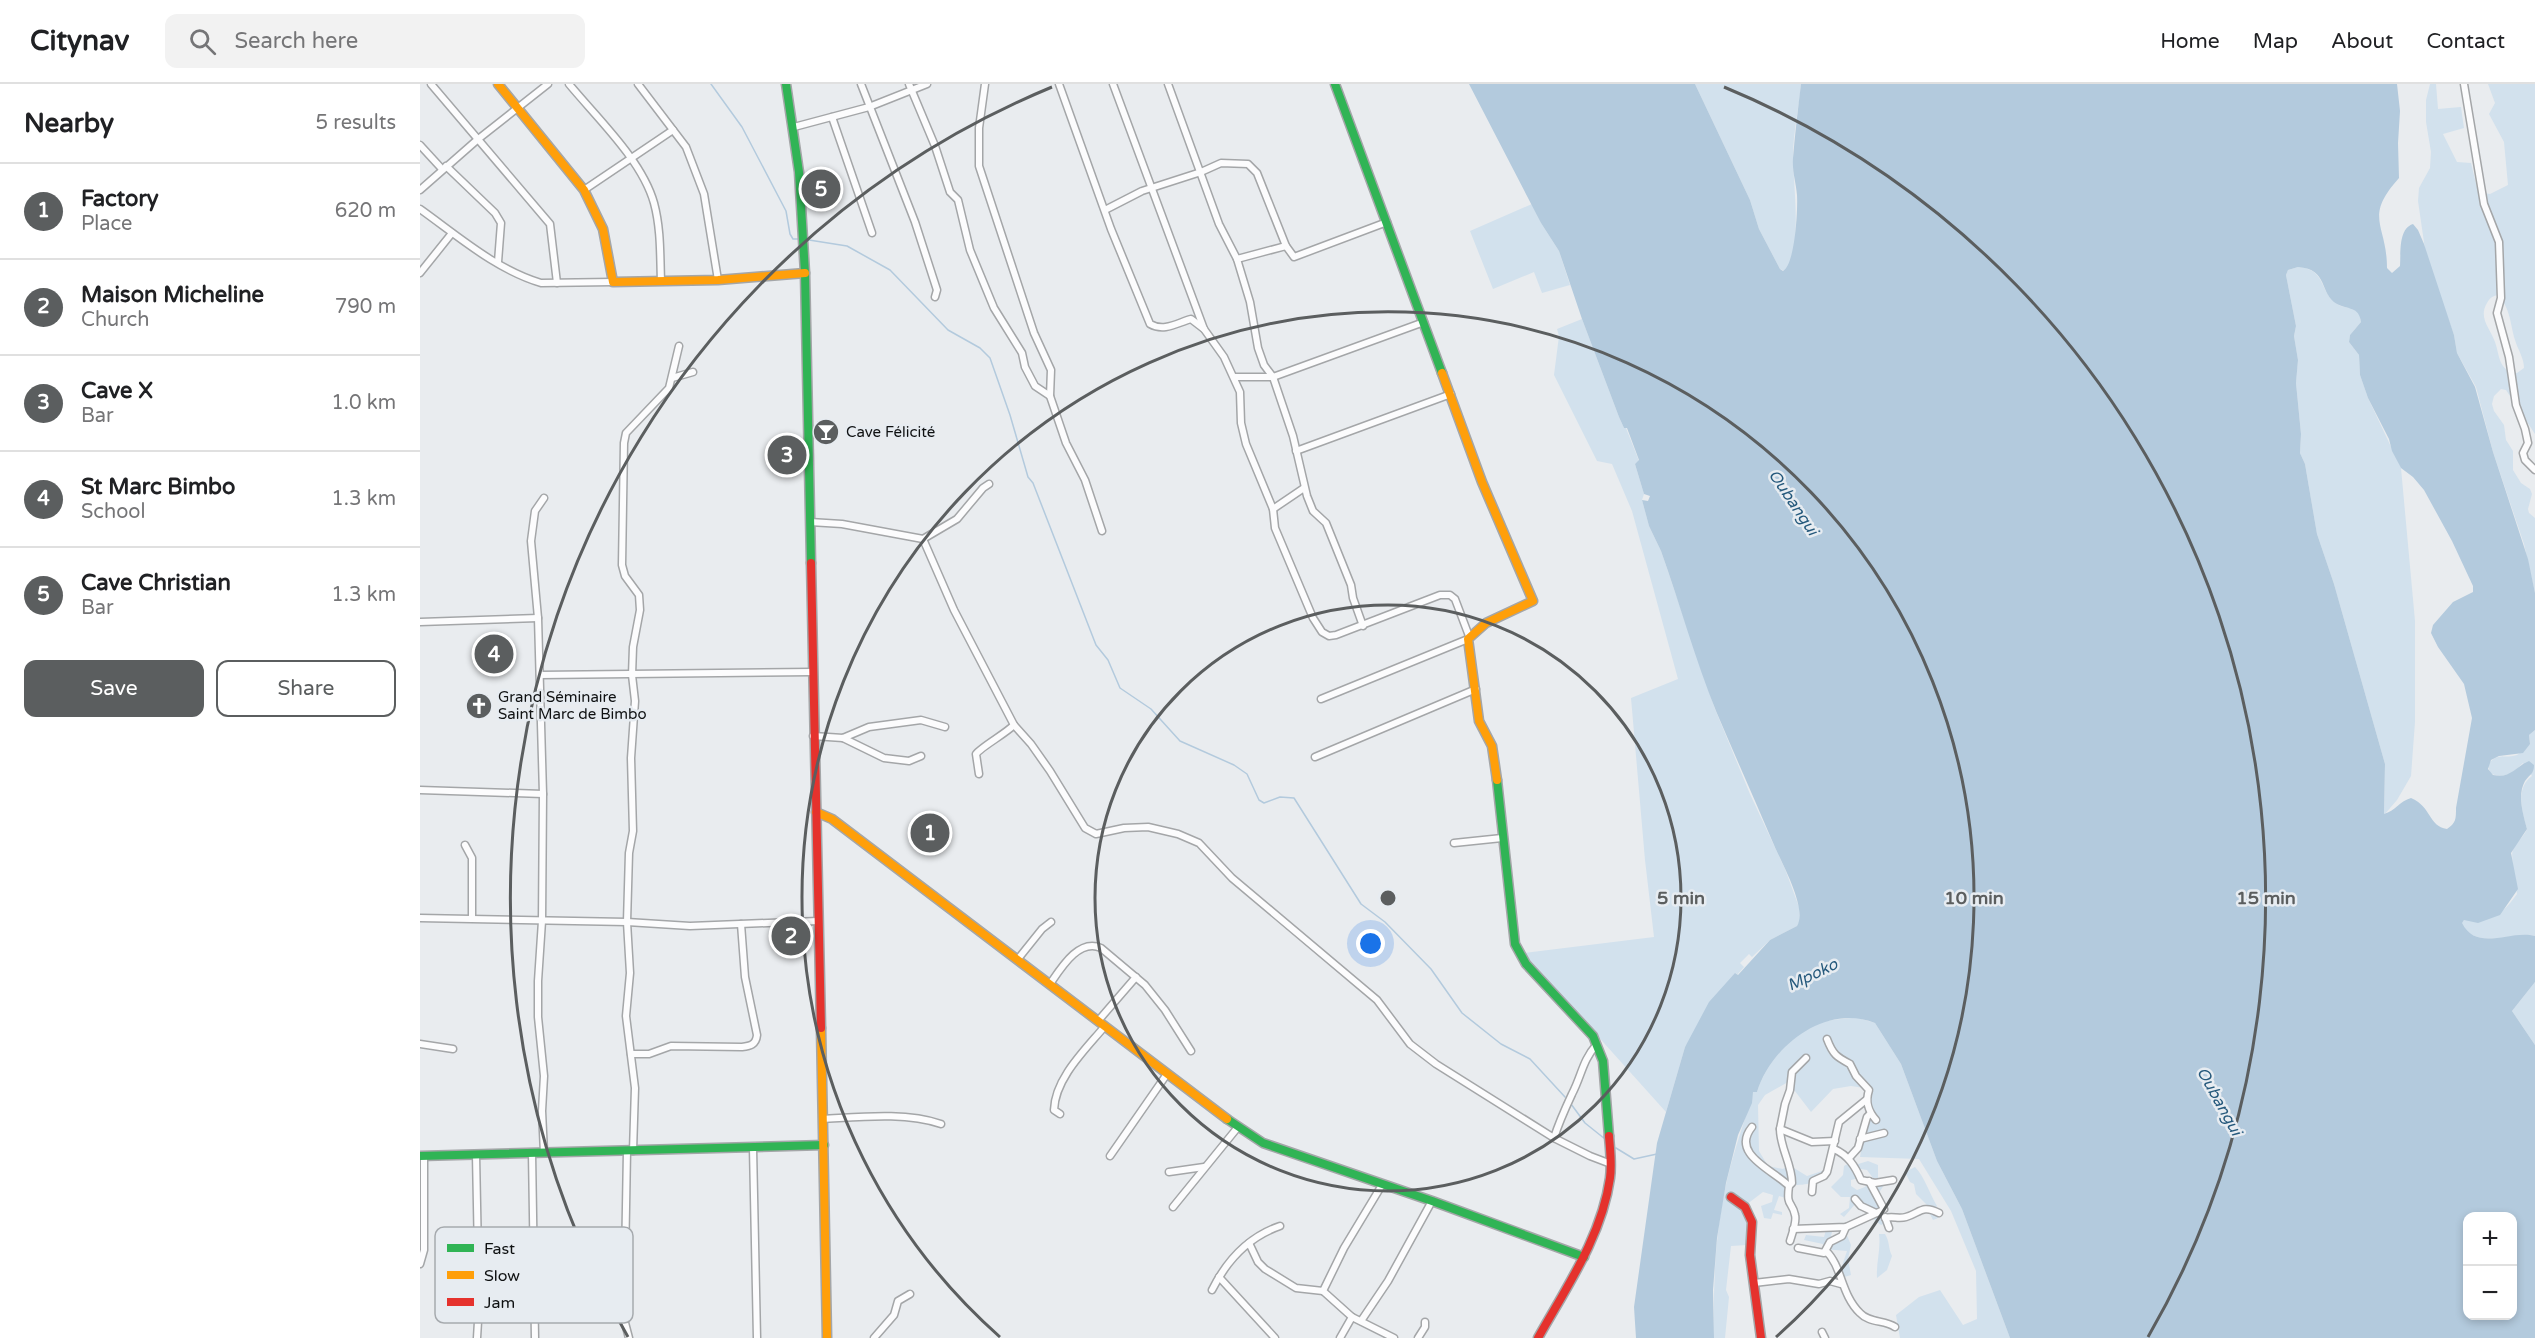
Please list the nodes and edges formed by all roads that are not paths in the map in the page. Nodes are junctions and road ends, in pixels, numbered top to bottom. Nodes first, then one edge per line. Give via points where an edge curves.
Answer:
1 (431, 84) edge
2 (498, 84) edge
3 (548, 84) edge
4 (568, 84) edge
5 (638, 84) edge
6 (786, 84) edge
7 (861, 84) edge
8 (927, 84) edge
9 (985, 84) edge
10 (1059, 84) edge
11 (1113, 84) edge
12 (1168, 84) edge
13 (1335, 84) edge
14 (2464, 84) edge
15 (910, 86) edge
16 (869, 106) junction
17 (517, 107) junction
18 (832, 117) junction
19 (794, 127) junction
20 (673, 130) junction
21 (477, 140) junction
22 (420, 145) edge
23 (631, 160) junction
24 (444, 167) junction
25 (1201, 172) junction
26 (1154, 189) junction
27 (420, 190) edge
28 (584, 190) junction
29 (420, 209) edge
30 (1105, 210) junction
31 (1387, 222) junction
32 (452, 233) junction
33 (872, 233) dead end
34 (1286, 246) junction
35 (1237, 259) junction
36 (498, 262) junction
37 (422, 269) edge
38 (805, 273) junction
39 (718, 280) junction
40 (661, 281) junction
41 (613, 282) junction
42 (558, 283) junction
43 (935, 297) dead end
44 (1424, 322) junction
45 (1204, 329) junction
46 (680, 346) dead end
47 (693, 372) dead end
48 (1235, 377) junction
49 (1273, 377) junction
50 (672, 378) junction
51 (1451, 394) junction
52 (1050, 396) junction
53 (1296, 451) junction
54 (2535, 470) edge
55 (989, 484) dead end
56 (1304, 488) junction
57 (544, 498) dead end
58 (1273, 508) junction
59 (810, 522) junction
60 (1102, 531) dead end
61 (923, 539) junction
62 (538, 618) junction
63 (420, 622) edge
64 (1363, 626) junction
65 (1468, 638) junction
66 (813, 672) junction
67 (540, 675) junction
68 (632, 675) junction
69 (1476, 690) junction
70 (1322, 699) dead end
71 (1014, 725) junction
72 (945, 727) dead end
73 (813, 736) junction
74 (843, 738) junction
75 (921, 756) dead end
76 (1316, 757) dead end
77 (979, 774) dead end
78 (420, 790) edge
79 (543, 794) junction
80 (816, 812) junction
81 (1502, 838) junction
82 (1454, 843) dead end
83 (465, 845) dead end
84 (472, 917) junction
85 (420, 918) edge
86 (542, 921) junction
87 (818, 921) junction
88 (627, 922) junction
89 (1051, 922) dead end
90 (741, 924) junction
91 (1018, 959) junction
92 (1136, 977) junction
93 (1050, 984) junction
94 (1102, 1024) junction
95 (1827, 1040) dead end
96 (420, 1044) edge
97 (1597, 1044) junction
98 (453, 1049) dead end
99 (1191, 1051) dead end
100 (631, 1054) junction
101 (1806, 1058) dead end
102 (1167, 1074) junction
103 (1866, 1100) junction
104 (1060, 1114) dead end
105 (1870, 1114) junction
106 (823, 1119) junction
107 (1876, 1120) dead end
108 (941, 1124) dead end
109 (1238, 1127) junction
110 (1752, 1127) dead end
111 (1780, 1129) junction
112 (1884, 1132) dead end
113 (1554, 1138) junction
114 (1860, 1139) junction
115 (1835, 1141) junction
116 (824, 1145) junction
117 (753, 1148) junction
118 (1834, 1149) junction
119 (630, 1151) junction
120 (532, 1153) junction
121 (544, 1153) junction
122 (476, 1155) junction
123 (422, 1156) edge
124 (1110, 1156) dead end
125 (1849, 1158) junction
126 (1611, 1164) junction
127 (1204, 1167) junction
128 (1169, 1172) dead end
129 (1893, 1179) dead end
130 (1869, 1181) junction
131 (1382, 1185) junction
132 (1789, 1186) junction
133 (1812, 1192) dead end
134 (1731, 1197) dead end
135 (1855, 1199) dead end
136 (1432, 1201) junction
137 (1173, 1207) dead end
138 (1879, 1212) junction
139 (1939, 1213) dead end
140 (1885, 1218) junction
141 (1281, 1226) dead end
142 (477, 1227) edge
143 (534, 1227) edge
144 (627, 1227) edge
145 (1846, 1227) junction
146 (1889, 1228) dead end
147 (1792, 1230) junction
148 (1790, 1240) dead end
149 (1249, 1243) junction
150 (1798, 1248) dead end
151 (1826, 1251) junction
152 (1584, 1257) junction
153 (420, 1264) edge
154 (1219, 1277) junction
155 (1754, 1283) junction
156 (1841, 1284) junction
157 (1212, 1290) dead end
158 (1323, 1291) junction
159 (910, 1294) dead end
160 (1352, 1317) junction
161 (1361, 1321) junction
162 (1425, 1322) dead end
163 (478, 1323) edge
164 (535, 1323) edge
165 (1895, 1327) dead end
166 (477, 1338) edge
167 (535, 1338) edge
168 (757, 1338) edge
169 (827, 1338) edge
170 (874, 1338) edge
171 (1275, 1338) edge
172 (1340, 1338) edge
173 (1394, 1338) edge
174 (1418, 1338) edge
175 (1538, 1338) edge
176 (1761, 1338) edge

1 - 21 street
2 - 17 street
3 - 17 street
4 - 23 street
5 - 20 street
6 - 19 street
7 - 16 street
8 - 15 street
9 - 52 street via 979,166 1034,333 1051,370
10 - 30 street
11 - 26 street
12 - 25 street
13 - 31 street
14 - 54 street via 2484,204 2499,242 2501,298 2497,313 2528,443 2524,460
15 - 16 street
15 - 52 street via 950,192 958,200 970,250 994,308 1022,354 1035,386
16 - 18 street
16 - 43 street via 915,222 938,290
17 - 21 street
17 - 28 street
18 - 19 street
18 - 33 street
19 - 38 street
20 - 23 street
20 - 39 street via 686,147 704,194
21 - 24 street
21 - 42 street via 550,224
22 - 24 street
23 - 28 street
23 - 40 street via 643,176 654,203 660,229
24 - 27 street
24 - 36 street via 501,223
25 - 26 street
25 - 34 street via 1221,163 1248,164 1257,173
25 - 35 street via 1219,224
26 - 30 street
26 - 45 street
28 - 41 street via 603,229
29 - 32 street
30 - 45 street via 1150,324 1167,328 1191,319
31 - 34 street via 1294,257
31 - 44 street
32 - 36 street
32 - 37 street
34 - 35 street
35 - 49 street via 1258,348
36 - 42 street via 530,279
38 - 39 street
38 - 59 street
39 - 40 street
40 - 41 street
41 - 42 street
44 - 49 street
44 - 51 street
45 - 48 street
46 - 50 street
47 - 50 street
48 - 49 street
48 - 58 street via 1246,444
49 - 53 street
50 - 68 street via 663,395 627,433 624,443 622,565 639,595 640,610
51 - 53 street
51 - 65 street via 1482,482 1533,601 1486,623
52 - 60 street
53 - 56 street
55 - 61 street via 957,519
56 - 58 street
56 - 64 street via 1314,511 1326,523
57 - 62 street via 536,511 531,541
58 - 64 street via 1275,528 1322,632 1329,636
59 - 61 street
59 - 66 street
61 - 71 street via 954,610
62 - 63 street
62 - 67 street
64 - 65 street via 1440,595 1450,595 1455,599
65 - 69 street
65 - 70 street
66 - 68 street
66 - 73 street
67 - 68 street
67 - 79 street
68 - 88 street via 633,831 628,853
69 - 76 street
69 - 81 street via 1479,721 1492,746
71 - 77 street via 976,754
71 - 113 street via 1090,833 1148,827 1199,843 1232,878 1377,1000 1410,1044 1467,1085
72 - 74 street via 921,720 869,727
73 - 74 street
73 - 80 street
74 - 75 street via 884,758 909,761
78 - 79 street
79 - 86 street
80 - 87 street
80 - 91 street via 832,819
81 - 82 street
81 - 97 street via 1518,952
83 - 84 street via 472,858
84 - 85 street
84 - 86 street
86 - 88 street
86 - 121 street via 538,1005 544,1076
87 - 90 street
87 - 106 street
88 - 90 street
88 - 100 street via 630,972 626,1016
89 - 91 street
90 - 100 street via 755,1042 742,1047 671,1046 649,1054
91 - 93 street
92 - 93 street via 1095,945 1079,949
92 - 94 street
92 - 99 street via 1165,1010
93 - 94 street
94 - 102 street
94 - 104 street via 1066,1076 1055,1101 1054,1110
95 - 103 street via 1832,1052 1850,1064 1869,1090
96 - 98 street
97 - 113 street via 1587,1056
97 - 126 street via 1610,1115
100 - 119 street via 635,1088
101 - 111 street via 1792,1072
102 - 109 street
102 - 124 street
103 - 105 street
103 - 115 street via 1839,1122
105 - 107 street
105 - 114 street
106 - 108 street via 888,1117
106 - 116 street
109 - 127 street
109 - 131 street via 1263,1143
110 - 132 street via 1745,1138 1748,1152
111 - 115 street via 1812,1142
111 - 132 street via 1792,1173
112 - 114 street
113 - 126 street
114 - 125 street
115 - 118 street
116 - 117 street
116 - 169 street
117 - 119 street
117 - 168 street
118 - 125 street
118 - 133 street via 1827,1172 1813,1181
119 - 121 street
119 - 144 street
120 - 121 street
120 - 122 street
120 - 143 street
122 - 123 street
122 - 142 street
123 - 153 street via 424,1250
125 - 130 street via 1861,1180
126 - 152 street via 1603,1208
127 - 128 street
127 - 137 street
129 - 130 street
130 - 138 street via 1884,1209
131 - 136 street
131 - 158 street
132 - 147 street via 1787,1201 1795,1213
134 - 155 street via 1750,1214
135 - 138 street via 1860,1206
136 - 152 street
136 - 161 street
138 - 140 street
138 - 145 street
139 - 140 street via 1918,1209 1908,1217
140 - 146 street
141 - 149 street via 1267,1230
145 - 147 street
145 - 151 street
147 - 148 street
149 - 154 street
149 - 158 street via 1265,1269 1296,1288
150 - 151 street
151 - 156 street via 1832,1256
152 - 175 street
154 - 157 street
154 - 171 street
155 - 156 street via 1789,1279
155 - 176 street
156 - 165 street via 1861,1315
158 - 160 street
159 - 170 street via 898,1301 894,1316
160 - 161 street
160 - 172 street
161 - 173 street
162 - 174 street
163 - 166 street
164 - 167 street

